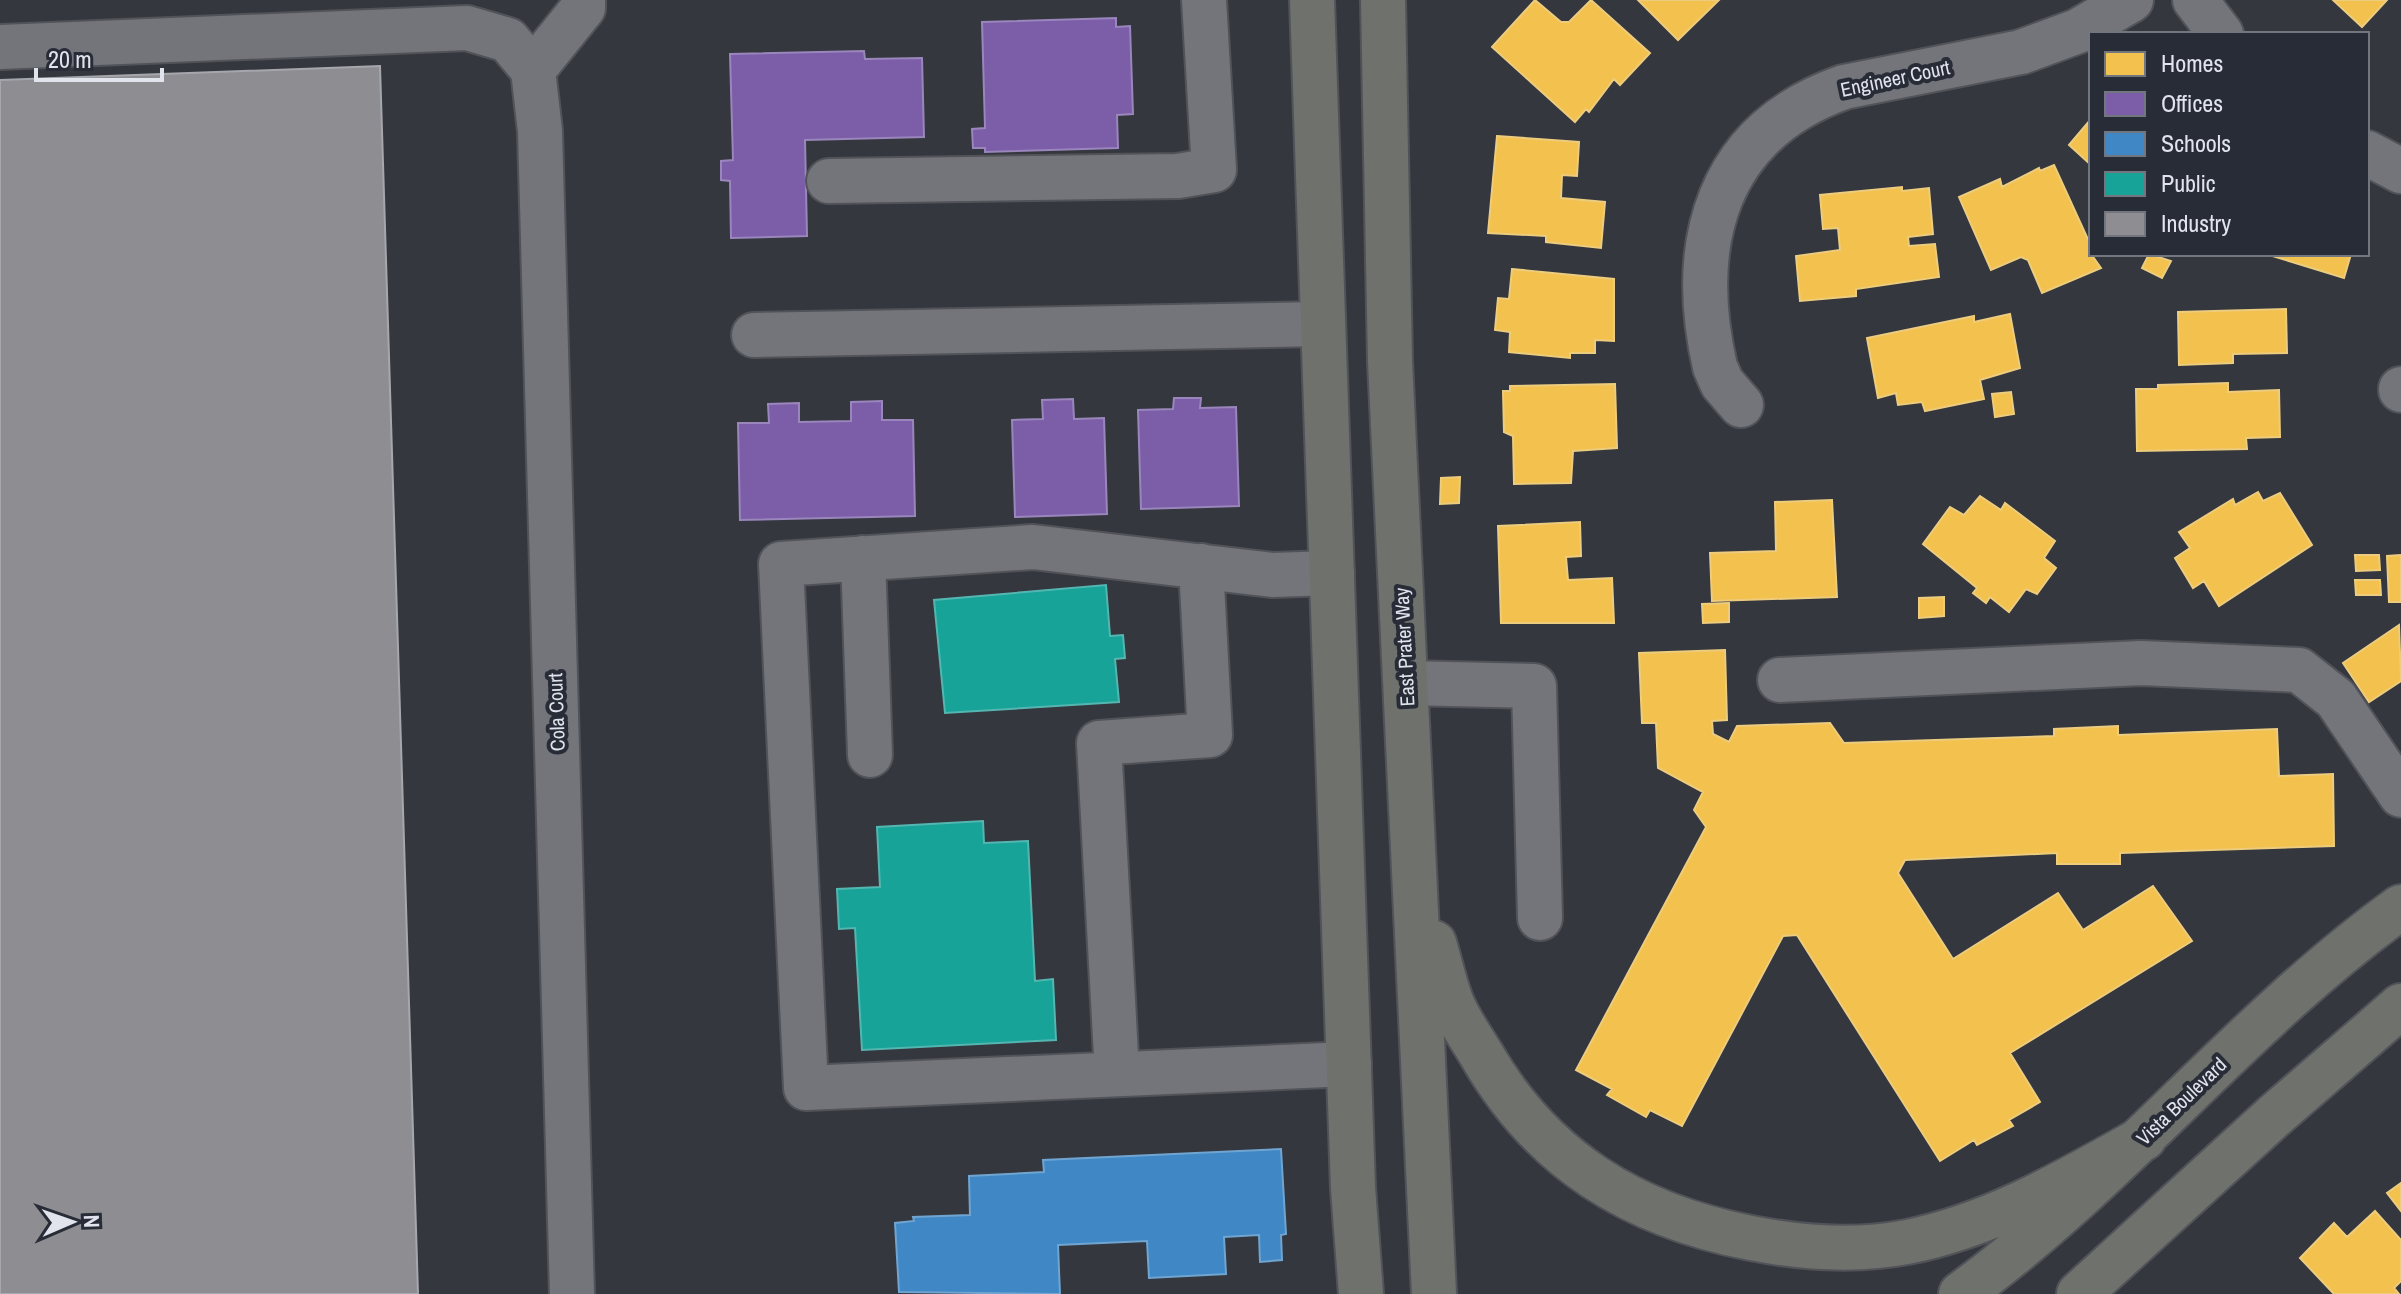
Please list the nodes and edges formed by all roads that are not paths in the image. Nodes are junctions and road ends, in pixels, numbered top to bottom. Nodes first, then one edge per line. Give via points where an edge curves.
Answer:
1 (583, 0) edge
2 (1204, 0) edge
3 (1312, 0) edge
4 (1383, 0) edge
5 (2131, 0) edge
6 (2195, 0) edge
7 (2219, 32) edge
8 (0, 47) edge
9 (533, 70) junction
10 (2369, 154) edge
11 (2401, 171) edge
12 (829, 181) dead end
13 (1323, 324) junction
14 (754, 335) dead end
15 (1741, 405) dead end
16 (863, 558) junction
17 (1201, 566) junction
18 (1332, 573) junction
19 (1780, 680) dead end
20 (1406, 683) junction
21 (870, 755) dead end
22 (2401, 795) edge
23 (1414, 874) junction
24 (2401, 907) edge
25 (1540, 918) dead end
26 (2401, 1006) edge
27 (1349, 1064) junction
28 (1117, 1074) junction
29 (2144, 1138) junction
30 (572, 1294) edge
31 (1361, 1294) edge
32 (1434, 1294) edge
33 (1961, 1294) edge
34 (2079, 1294) edge

1 - 9 street via 583,8
2 - 12 street via 1214,170 1178,176
3 - 13 main road
4 - 20 main road, East Prater Way via 1390,361
5 - 15 street, Engineer Court via 2078,31 2021,52 1820,96 1781,117 1752,143 1716,207 1705,271 1715,367
6 - 7 street
8 - 9 street via 467,28 508,40
9 - 30 street, Cola Court via 540,131
10 - 11 street
13 - 14 street
13 - 18 main road
16 - 17 street via 1033,547
16 - 21 street
16 - 28 street via 781,564 806,1088
17 - 18 street via 1272,575
17 - 28 street via 1210,735 1099,743
18 - 27 main road
19 - 22 street via 2141,663 2299,670 2336,699
20 - 23 main road, East Prater Way
20 - 25 street via 1534,686
23 - 29 main road via 1452,1004 1519,1111 1587,1175 1683,1221 1814,1248 1903,1242 2010,1208
23 - 32 main road, East Prater Way
24 - 29 main road, Vista Boulevard via 2266,1019
26 - 34 main road
27 - 28 street
27 - 31 main road
29 - 33 main road, Vista Boulevard via 2013,1256

